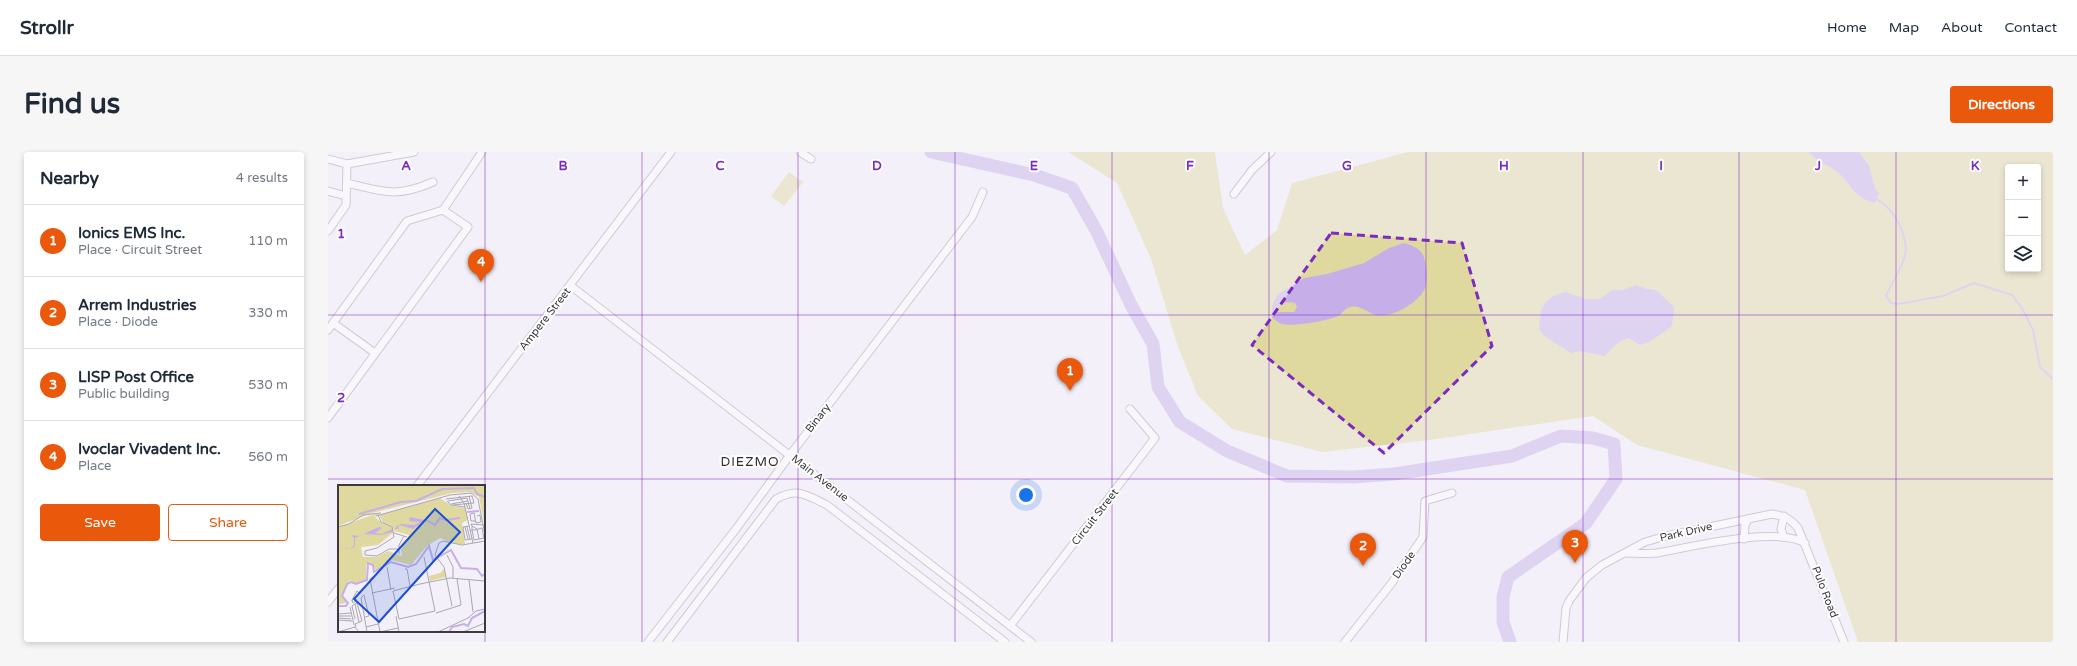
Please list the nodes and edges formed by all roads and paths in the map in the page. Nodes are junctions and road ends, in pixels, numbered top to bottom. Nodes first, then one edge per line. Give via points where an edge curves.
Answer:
1 (414, 152) edge
2 (482, 152) edge
3 (671, 152) edge
4 (800, 152) edge
5 (1271, 152) edge
6 (328, 159) edge
7 (811, 159) dead end
8 (347, 164) junction
9 (433, 182) dead end
10 (347, 183) junction
11 (328, 191) edge
12 (984, 192) dead end
13 (1234, 194) dead end
14 (346, 196) junction
15 (443, 210) junction
16 (331, 222) edge
17 (328, 231) edge
18 (571, 286) junction
19 (333, 323) junction
20 (328, 330) edge
21 (376, 353) junction
22 (1130, 409) dead end
23 (328, 416) edge
24 (790, 455) junction
25 (418, 485) edge
26 (1452, 493) dead end
27 (1784, 516) junction
28 (1748, 519) junction
29 (1784, 536) junction
30 (1744, 539) junction
31 (1805, 543) junction
32 (1626, 553) junction
33 (338, 589) edge
34 (328, 602) edge
35 (1010, 626) junction
36 (648, 642) edge
37 (667, 642) edge
38 (1006, 642) edge
39 (1031, 642) edge
40 (1345, 642) edge
41 (1563, 642) edge
42 (1844, 642) edge

1 - 8 street
2 - 15 street
3 - 18 street, Ampere Street
4 - 7 street
5 - 13 street via 1252,170
6 - 8 street
8 - 10 street
9 - 10 street via 388,194
10 - 14 street
11 - 14 street
12 - 24 street, Binary via 972,218
14 - 16 street via 346,205
15 - 19 street via 406,221
15 - 21 street via 468,227
16 - 17 street
18 - 24 street, Main Avenue
18 - 25 street, Ampere Street
19 - 20 street
19 - 21 street
21 - 23 street
22 - 35 street, Circuit Street via 1155,438
24 - 35 street, Main Avenue
24 - 36 street, Binary
26 - 40 street, Diode via 1426,501 1423,537 1391,584
27 - 28 street, Park Drive via 1772,514
27 - 29 street via 1781,529
27 - 31 street via 1791,519 1798,528
28 - 30 street
28 - 32 street, Park Drive via 1666,536 1645,542
29 - 30 street, Park Drive
29 - 31 street, Park Drive via 1798,538
30 - 32 street, Park Drive via 1702,543 1655,553
31 - 42 street, Pulo Road
32 - 41 street, Park Drive via 1602,565 1578,587 1566,608
33 - 34 street
35 - 39 street, Main Avenue
37 - 38 street via 776,499 788,493 801,492 827,505

